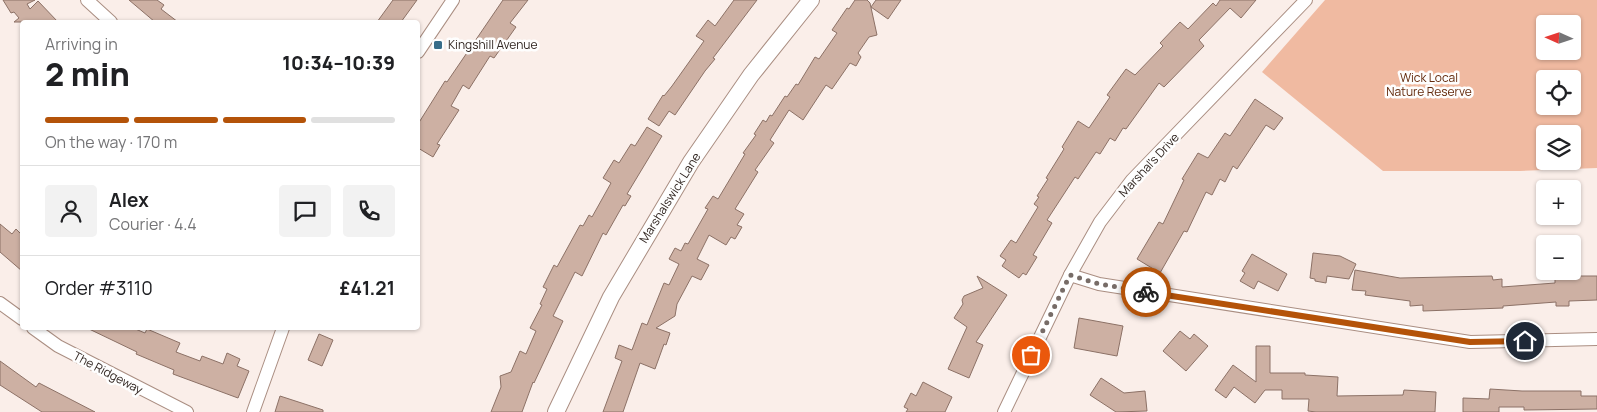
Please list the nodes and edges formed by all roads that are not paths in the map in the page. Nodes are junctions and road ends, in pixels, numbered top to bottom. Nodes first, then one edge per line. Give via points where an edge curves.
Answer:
1 (87, 0) edge
2 (453, 0) edge
3 (811, 0) edge
4 (1306, 0) edge
5 (110, 20) edge
6 (420, 49) edge
7 (1070, 275) junction
8 (0, 303) edge
9 (20, 318) edge
10 (36, 330) edge
11 (281, 330) edge
12 (1597, 339) edge
13 (187, 412) edge
14 (253, 412) edge
15 (556, 412) edge
16 (1004, 412) edge

1 - 5 street
2 - 6 street
3 - 15 street, Marshalswick Lane via 751,75 691,162 611,297
4 - 7 street, Marshal's Drive via 1132,180 1100,222
7 - 12 street via 1099,284 1470,342
7 - 16 street, Marshal's Drive
8 - 9 street
10 - 13 street, The Ridgeway via 58,346
11 - 14 street

